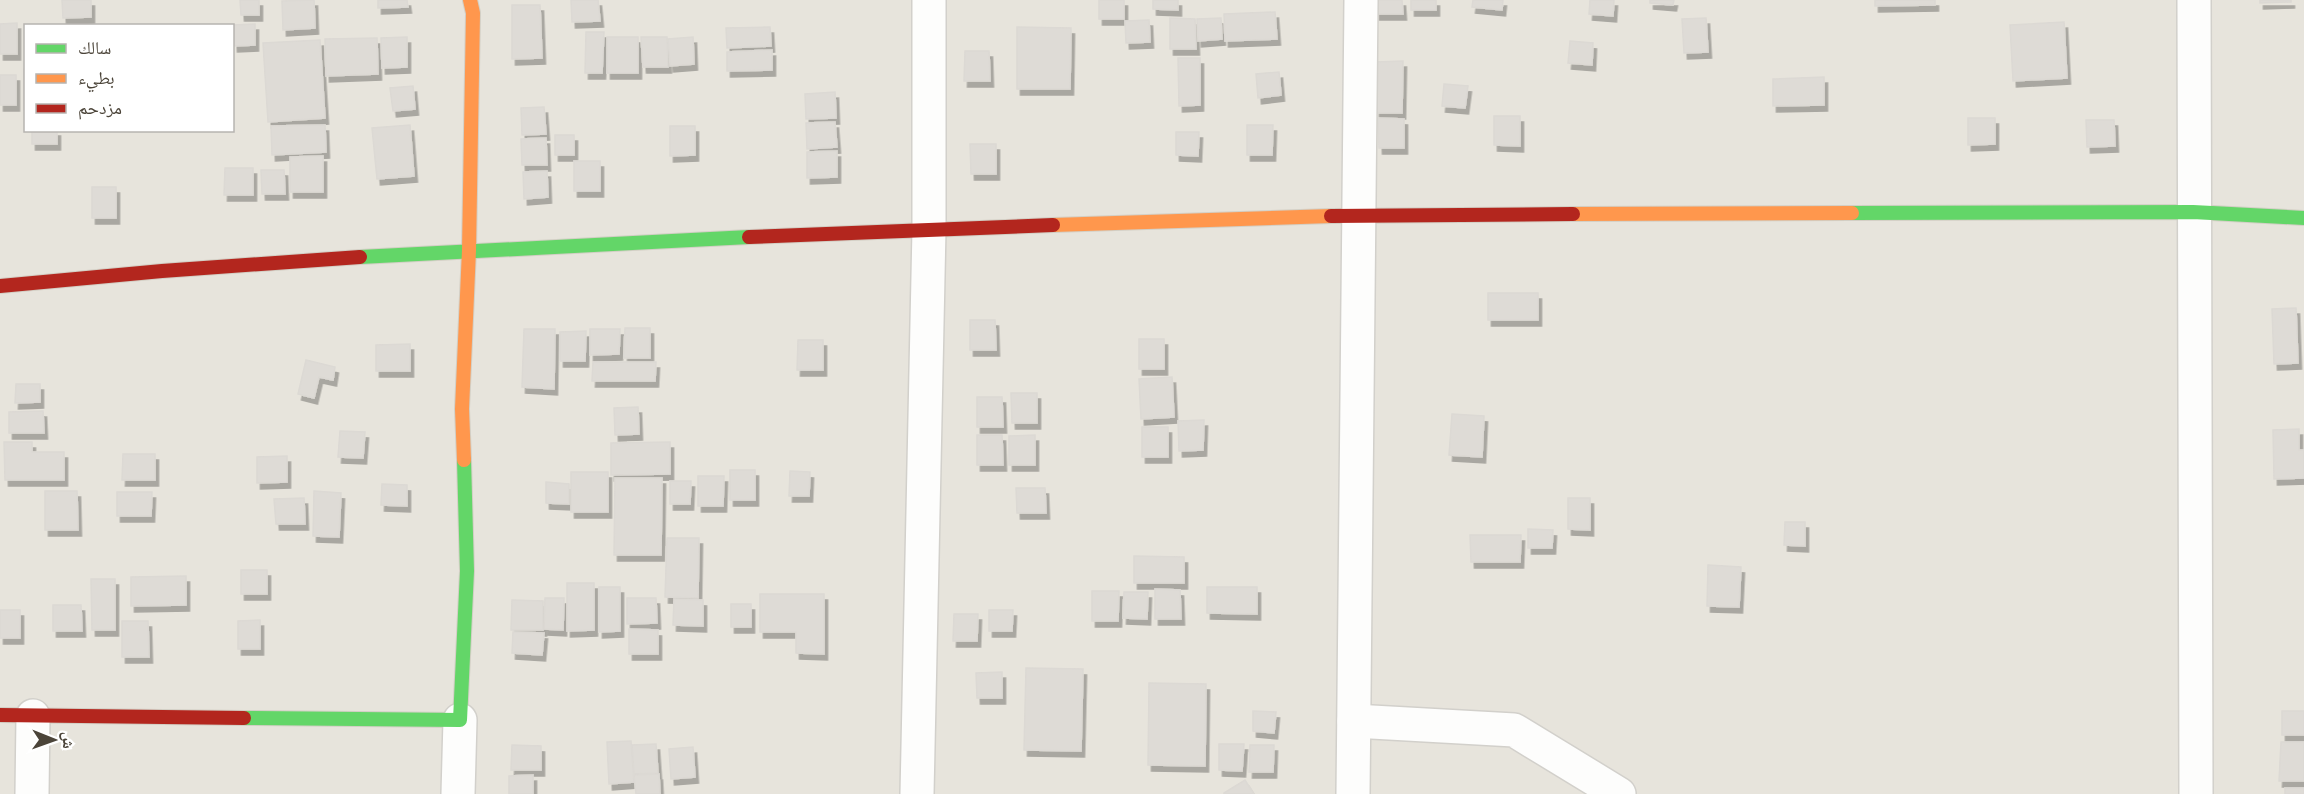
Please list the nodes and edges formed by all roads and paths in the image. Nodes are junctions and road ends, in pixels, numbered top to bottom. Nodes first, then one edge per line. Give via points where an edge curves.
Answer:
1 (470, 0) edge
2 (929, 0) edge
3 (1361, 0) edge
4 (2194, 0) edge
5 (2193, 212) junction
6 (1358, 216) junction
7 (2304, 218) edge
8 (929, 229) junction
9 (469, 250) junction
10 (0, 286) edge
11 (0, 715) edge
12 (33, 716) junction
13 (460, 720) junction
14 (1354, 721) junction
15 (32, 794) edge
16 (458, 794) edge
17 (917, 794) edge
18 (1353, 794) edge
19 (1619, 794) edge
20 (2196, 794) edge

1 - 9 street via 474,13
2 - 8 street
3 - 6 street
4 - 5 street
5 - 6 street
5 - 7 street
5 - 20 street
6 - 8 street
6 - 14 street
8 - 9 street
8 - 17 street
9 - 10 street
9 - 13 street via 462,409 467,572
11 - 12 street
12 - 13 street
12 - 15 street
13 - 16 street
14 - 18 street
14 - 19 street via 1514,730

